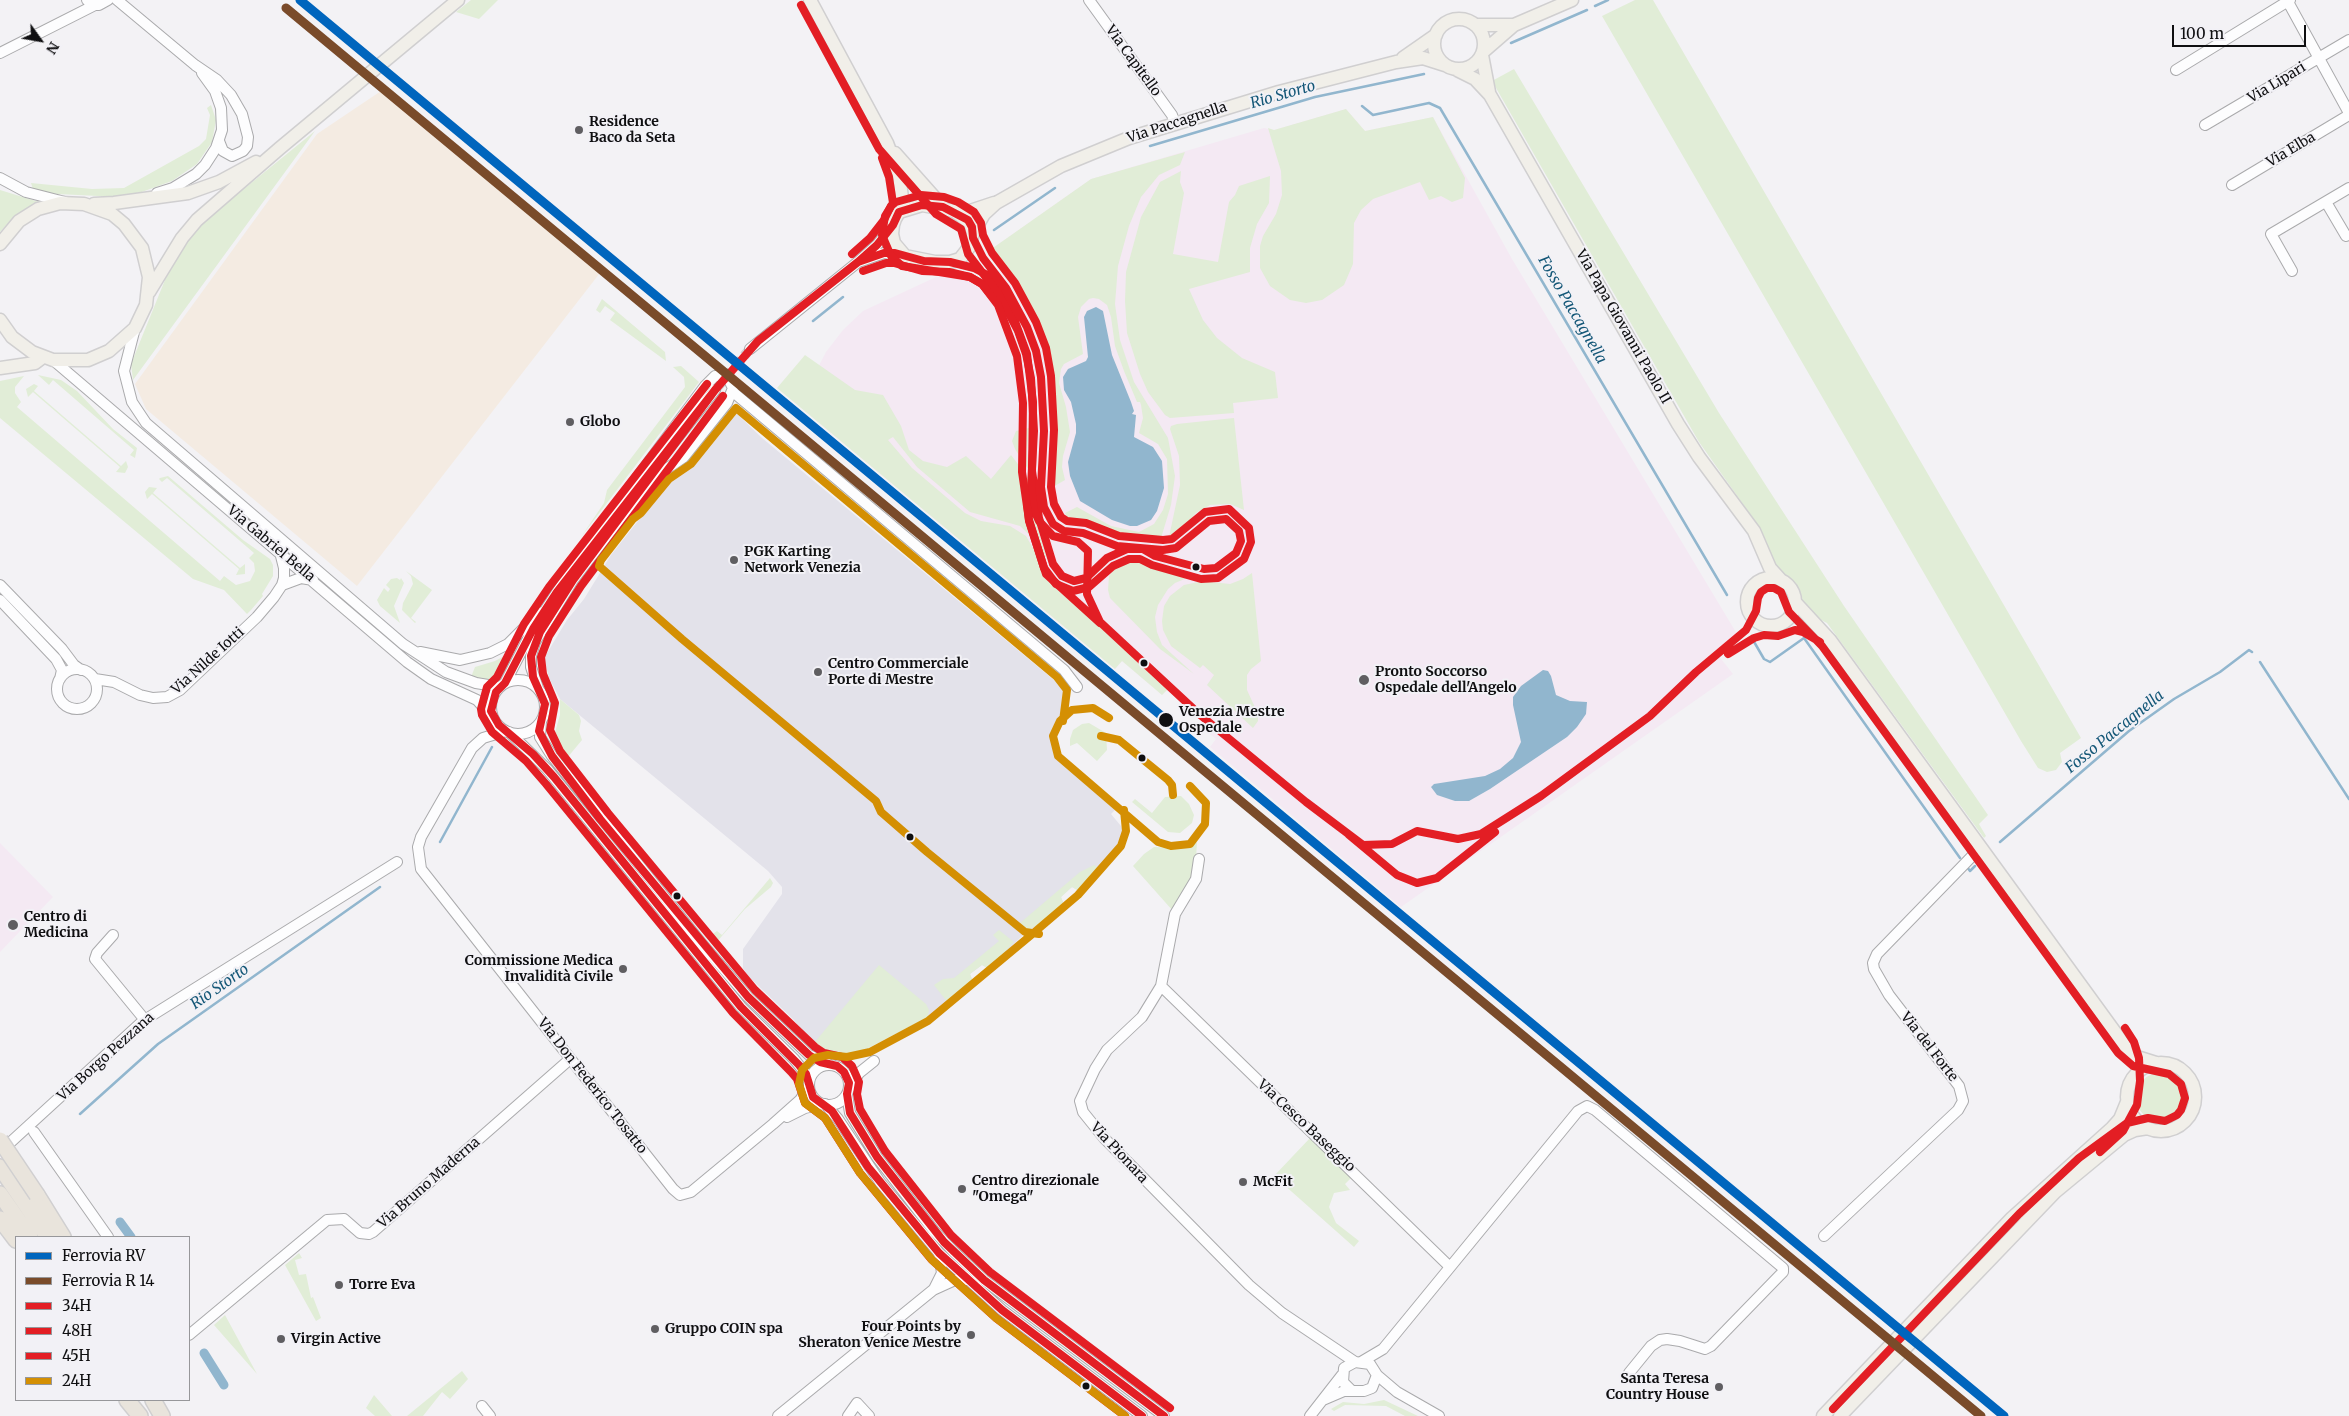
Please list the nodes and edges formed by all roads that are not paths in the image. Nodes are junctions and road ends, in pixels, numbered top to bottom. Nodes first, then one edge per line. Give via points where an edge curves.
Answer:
1 (810, 0) edge
2 (1089, 0) edge
3 (1572, 0) edge
4 (2289, 0) edge
5 (114, 1) edge
6 (91, 3) edge
7 (454, 3) edge
8 (1475, 25) junction
9 (1514, 25) junction
10 (1436, 35) junction
11 (2349, 40) edge
12 (0, 53) edge
13 (1483, 53) junction
14 (2319, 58) junction
15 (1396, 62) junction
16 (195, 65) junction
17 (1445, 65) junction
18 (1457, 70) junction
19 (2176, 70) dead end
20 (1490, 95) junction
21 (2349, 114) edge
22 (1175, 123) junction
23 (2205, 125) dead end
24 (219, 141) junction
25 (887, 143) junction
26 (280, 148) junction
27 (0, 178) edge
28 (2232, 185) dead end
29 (2349, 188) edge
30 (134, 201) junction
31 (66, 202) junction
32 (2326, 202) junction
33 (996, 203) junction
34 (84, 204) junction
35 (948, 209) junction
36 (899, 212) junction
37 (893, 225) junction
38 (973, 233) junction
39 (2346, 236) dead end
40 (0, 244) edge
41 (905, 256) junction
42 (858, 262) junction
43 (2292, 271) dead end
44 (149, 292) junction
45 (0, 320) edge
46 (135, 328) junction
47 (750, 349) tunnel mouth
48 (48, 359) junction
49 (0, 368) edge
50 (715, 390) tunnel mouth
51 (733, 392) junction
52 (672, 446) junction
53 (626, 511) junction
54 (280, 552) junction
55 (1764, 554) junction
56 (1780, 579) junction
57 (313, 580) junction
58 (1756, 582) junction
59 (0, 585) edge
60 (282, 585) junction
61 (559, 588) junction
62 (0, 600) edge
63 (1795, 602) junction
64 (1785, 622) junction
65 (1824, 632) junction
66 (408, 647) junction
67 (81, 670) junction
68 (60, 679) junction
69 (94, 680) junction
70 (119, 684) junction
71 (503, 685) junction
72 (1077, 687) dead end
73 (538, 688) junction
74 (95, 697) junction
75 (493, 718) junction
76 (541, 722) junction
77 (508, 732) junction
78 (1981, 847) junction
79 (1199, 859) dead end
80 (397, 862) dead end
81 (113, 936) dead end
82 (1161, 986) junction
83 (144, 1020) junction
84 (2125, 1046) junction
85 (570, 1060) junction
86 (2156, 1063) junction
87 (834, 1065) junction
88 (2130, 1082) junction
89 (809, 1084) junction
90 (847, 1092) junction
91 (2127, 1102) junction
92 (824, 1104) junction
93 (773, 1124) junction
94 (2148, 1128) junction
95 (34, 1132) dead end
96 (0, 1140) edge
97 (0, 1152) edge
98 (0, 1167) edge
99 (0, 1194) edge
100 (31, 1199) junction
101 (5, 1218) edge
102 (29, 1236) edge
103 (48, 1236) edge
104 (62, 1236) edge
105 (107, 1236) edge
106 (1824, 1236) dead end
107 (15, 1238) edge
108 (1998, 1241) junction
109 (939, 1253) junction
110 (1450, 1266) junction
111 (966, 1280) junction
112 (933, 1290) junction
113 (190, 1334) edge
114 (1329, 1345) junction
115 (1383, 1349) junction
116 (1358, 1362) junction
117 (1342, 1373) junction
118 (1376, 1373) junction
119 (1629, 1373) dead end
120 (1369, 1390) junction
121 (1352, 1391) junction
122 (1397, 1392) junction
123 (1323, 1400) junction
124 (127, 1401) edge
125 (137, 1401) edge
126 (154, 1401) edge
127 (159, 1401) edge
128 (482, 1406) dead end
129 (140, 1416) edge
130 (145, 1416) edge
131 (163, 1416) edge
132 (490, 1416) edge
133 (778, 1416) edge
134 (848, 1416) edge
135 (869, 1416) edge
136 (1142, 1416) edge
137 (1164, 1416) edge
138 (1310, 1416) edge
139 (1439, 1416) edge
140 (1823, 1416) edge
141 (1840, 1416) edge

1 - 25 main road
2 - 22 street, Via Capitello via 1172,114
3 - 9 main road
4 - 14 street
4 - 19 street
5 - 6 street
5 - 16 street
6 - 12 street
7 - 26 main road
8 - 9 main road
8 - 10 main road via 1465,20 1452,20 1441,26
8 - 13 main road via 1483,36
9 - 13 main road
10 - 15 main road, Via Paccagnella
10 - 17 main road via 1436,54
11 - 14 street, Via Lipari
13 - 18 main road via 1472,66
13 - 20 main road, Via Papa Giovanni Paolo II
14 - 21 street
14 - 23 street, Via Lipari
15 - 17 main road, Via Paccagnella via 1423,58
15 - 22 main road, Via Paccagnella
16 - 24 street via 218,97 222,115
16 - 24 street via 225,88 242,114 248,137 246,148 236,155 228,155
17 - 18 main road
18 - 20 main road, Via Papa Giovanni Paolo II via 1475,80
20 - 55 main road, Via Papa Giovanni Paolo II via 1678,424 1709,472 1754,531
21 - 28 street, Via Elba
22 - 33 main road, Via Paccagnella via 1061,166
24 - 30 street via 209,160 196,174 173,188
25 - 35 main road
25 - 36 main road via 899,175 903,205
26 - 30 main road via 204,188
26 - 44 main road via 197,220
27 - 31 street via 26,192
29 - 32 street
30 - 34 main road
31 - 34 main road
31 - 40 main road via 28,214 10,229
32 - 39 street
32 - 43 street via 2271,234
33 - 35 main road, Via Paccagnella via 970,211
33 - 38 main road, Via Paccagnella via 984,214
34 - 44 main road via 112,214 134,235 147,262
35 - 36 main road via 922,205
35 - 38 main road via 968,220
36 - 37 main road
37 - 41 main road via 894,243
37 - 42 street via 878,245
38 - 41 main road via 966,253 950,262 924,262
41 - 42 street via 884,253
42 - 47 street
44 - 46 main road
45 - 48 main road via 22,346
46 - 48 main road via 119,345 99,356 76,362
46 - 66 street, Via Gabriel Bella via 124,371 132,402 146,423
48 - 49 main road
48 - 54 street, Via Gabriel Bella
50 - 52 street
51 - 53 street via 728,403 684,457 662,472
51 - 61 street via 732,384 726,378 713,378 567,572
51 - 72 street via 1064,670
52 - 53 street
52 - 61 street
53 - 73 street via 573,580 535,642 530,667
54 - 57 street, Via Gabriel Bella
54 - 60 street via 284,568
55 - 56 main road, Via Papa Giovanni Paolo II
55 - 58 main road via 1764,566
56 - 58 main road
56 - 63 main road via 1792,589
57 - 60 street via 301,578
57 - 75 street, Via Gabriel Bella via 407,662 431,679 477,700
58 - 64 main road via 1747,599 1751,616 1768,626
59 - 67 street
60 - 70 street, Via Nilde Iotti via 257,617 180,690 168,697 153,698 140,696
61 - 66 street, Via Gabriel Bella via 545,599 508,644 490,653 452,659
61 - 71 street
62 - 68 street via 56,659 62,670
63 - 64 main road via 1793,612
63 - 65 main road
64 - 65 main road via 1800,620
65 - 78 main road
66 - 71 street, Via Gabriel Bella via 446,672 476,683
67 - 68 street via 69,671
67 - 69 street
68 - 74 street via 60,700 70,708 87,706
69 - 70 street, Via Nilde Iotti
69 - 74 street
70 - 74 street via 103,689
71 - 73 street via 519,680
71 - 75 street via 493,698
73 - 76 street via 545,704
75 - 77 street
76 - 77 street via 529,732
76 - 87 street via 540,737 552,756 702,944 748,997 809,1055
77 - 85 street, Via Don Federico Tosatto via 483,738 475,744 421,836 419,860 424,875
77 - 89 street via 547,769 741,1007 794,1059 806,1074
78 - 84 main road
78 - 106 street, Via del Forte via 1877,954 1873,963 1889,995 1959,1086 1963,1101 1958,1110
79 - 82 street, Via Pionara via 1196,879 1175,914
80 - 83 street, Via Borgo Pezzana
81 - 83 street via 95,959
82 - 110 street, Via Cesco Baseggio
82 - 114 street, Via Pionara via 1142,1017 1107,1050 1095,1068 1080,1101 1083,1112 1104,1138 1249,1285
83 - 97 street, Via Borgo Pezzana
84 - 86 main road via 2137,1057
84 - 88 main road
85 - 93 street, Via Don Federico Tosatto via 680,1195 691,1192
85 - 113 street, Via Bruno Maderna via 373,1232 360,1233 344,1219 327,1220
86 - 88 main road via 2140,1069
86 - 94 main road via 2173,1065 2185,1072 2192,1083 2195,1099 2190,1115 2180,1125 2167,1131
87 - 89 street via 815,1070
87 - 90 street via 847,1076
87 - 90 street via 848,1067 874,1061 859,1073
88 - 91 main road
89 - 92 street via 813,1097
89 - 93 street, Via Don Federico Tosatto via 800,1100
90 - 92 street via 836,1103
90 - 137 street via 850,1113 877,1157 954,1252 984,1280
91 - 94 main road via 2134,1118
91 - 108 main road via 2112,1128 2052,1180
92 - 93 street, Via Don Federico Tosatto via 805,1108
92 - 109 street via 838,1119 880,1182
94 - 108 main road via 2124,1135
95 - 105 street
96 - 100 highway, bridge
98 - 100 highway
99 - 101 highway
100 - 103 highway
100 - 104 highway
101 - 102 highway
101 - 107 highway
108 - 140 main road
108 - 141 main road
109 - 111 street
109 - 112 street via 942,1273
110 - 115 street
110 - 119 street via 1584,1106 1596,1110 1783,1268 1783,1272 1711,1346 1705,1349 1680,1341 1660,1340 1650,1346
111 - 112 street via 950,1282
111 - 136 street
112 - 133 street
114 - 116 street, Via Pionara
114 - 117 street, Via Pionara via 1342,1359
115 - 116 street
115 - 118 street
116 - 117 street via 1349,1364
116 - 118 street via 1370,1364
117 - 121 street via 1344,1385
117 - 123 street
118 - 120 street via 1376,1382
118 - 122 street
120 - 121 street
120 - 122 street
121 - 123 street via 1344,1390
122 - 139 street
123 - 138 street
124 - 129 highway
125 - 130 highway
126 - 131 highway
127 - 131 highway
128 - 132 street
134 - 135 street via 857,1403

